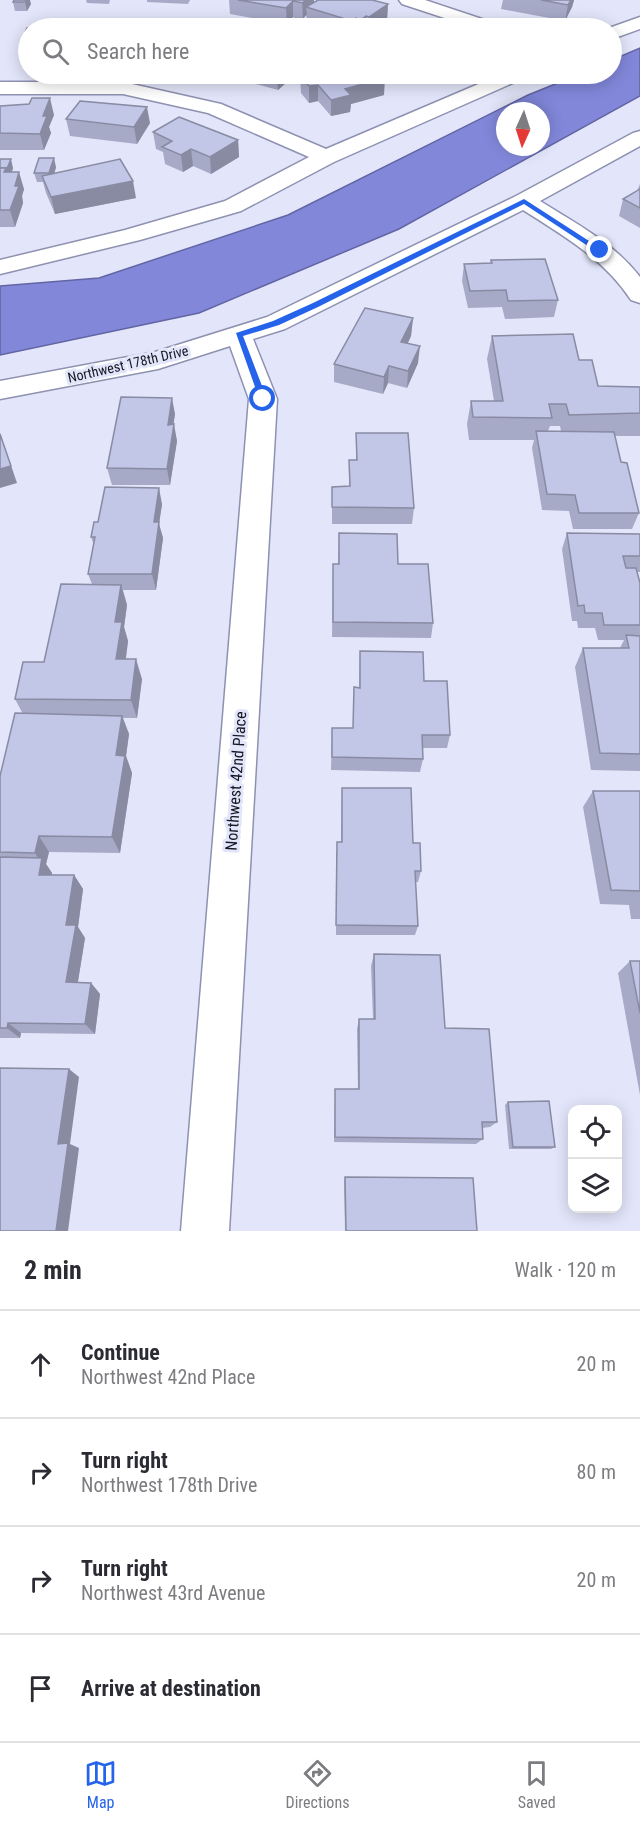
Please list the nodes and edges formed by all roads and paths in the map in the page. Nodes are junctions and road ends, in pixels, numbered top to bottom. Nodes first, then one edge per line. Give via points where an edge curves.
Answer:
1 (408, 0) edge
2 (461, 18) edge
3 (640, 22) edge
4 (622, 30) edge
5 (494, 84) edge
6 (0, 87) edge
7 (640, 137) edge
8 (326, 157) junction
9 (524, 201) junction
10 (0, 267) edge
11 (640, 295) edge
12 (239, 335) junction
13 (0, 390) edge
14 (205, 1231) edge

1 - 2 street
3 - 4 street
5 - 8 street
6 - 8 street via 123,88 214,108
7 - 9 street, Northwest 178th Drive
8 - 10 street via 233,206
9 - 11 street via 600,250 633,282
9 - 12 street, Northwest 178th Drive via 316,305
12 - 13 street, Northwest 178th Drive via 158,360
12 - 14 street, Northwest 42nd Place via 263,399

